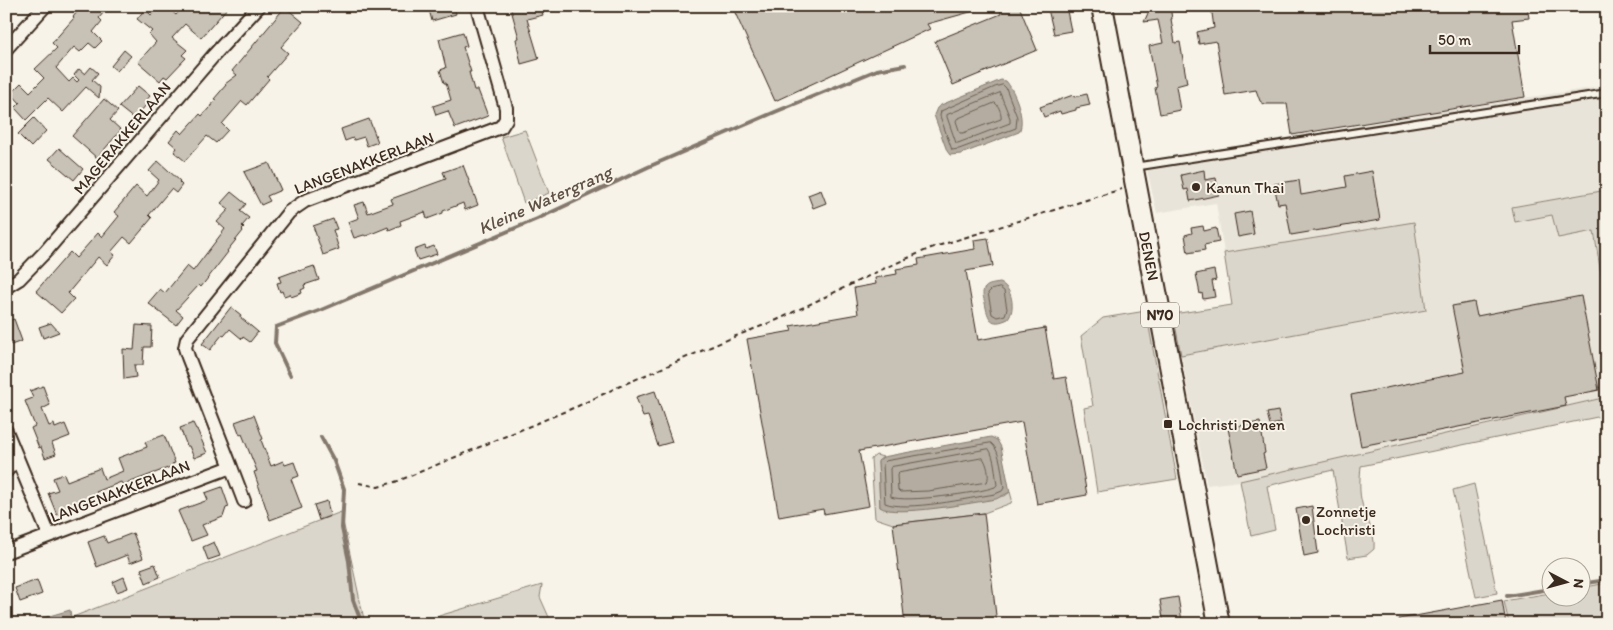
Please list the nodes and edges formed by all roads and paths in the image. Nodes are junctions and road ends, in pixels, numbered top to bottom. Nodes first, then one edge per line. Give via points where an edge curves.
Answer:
1 (45, 6) edge
2 (258, 6) edge
3 (478, 6) edge
4 (1102, 6) edge
5 (6, 49) edge
6 (1607, 93) edge
7 (1134, 176) junction
8 (6, 287) edge
9 (6, 431) edge
10 (17, 459) junction
11 (231, 467) junction
12 (6, 471) edge
13 (359, 483) dead end
14 (244, 501) dead end
15 (49, 535) junction
16 (6, 552) edge
17 (1219, 624) edge

1 - 5 street
2 - 8 street, MAGERAKKERLAAN via 46,251 19,279
3 - 11 street, LANGENAKKERLAAN via 506,108 506,119 501,128 295,207 187,339 188,357
4 - 7 main road, DENEN / N70
6 - 7 lane
7 - 13 path via 931,248 777,320 398,481 378,487
7 - 17 main road, DENEN / N70
9 - 10 street
10 - 12 street
10 - 15 street
11 - 14 street, LANGENAKKERLAAN
11 - 15 street, LANGENAKKERLAAN
15 - 16 street, LANGENAKKERLAAN

